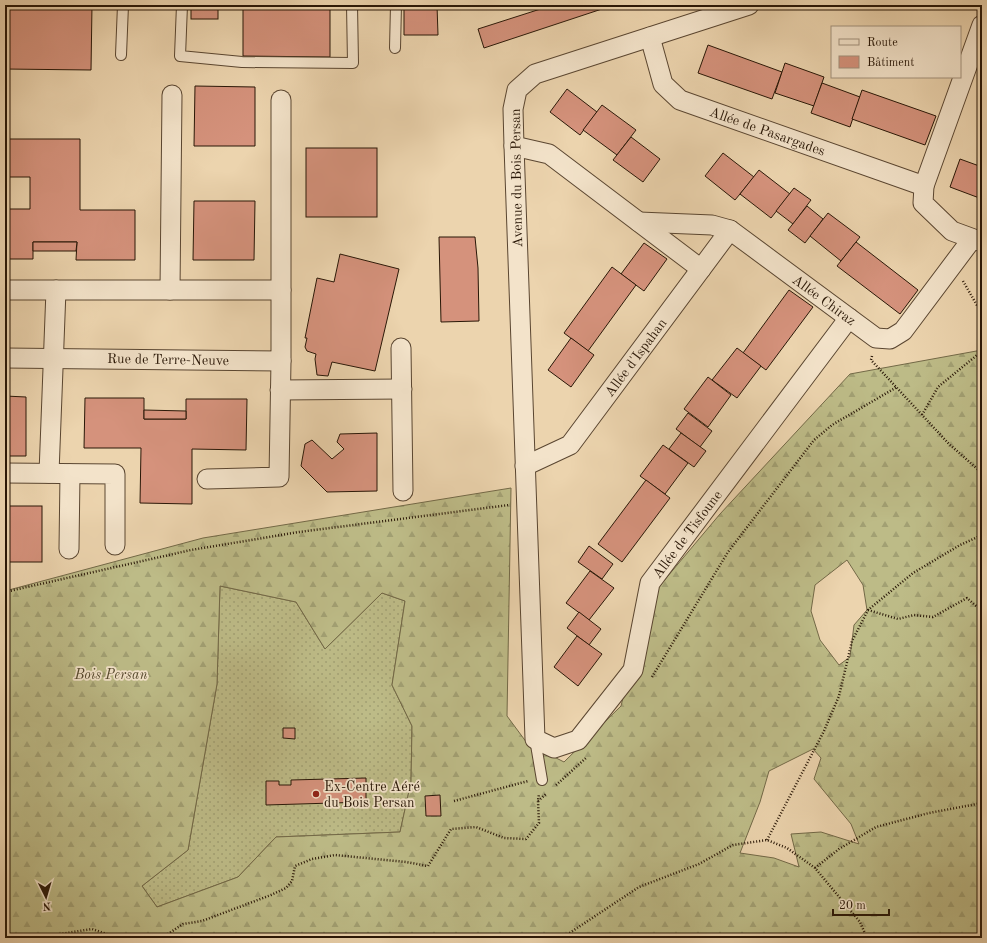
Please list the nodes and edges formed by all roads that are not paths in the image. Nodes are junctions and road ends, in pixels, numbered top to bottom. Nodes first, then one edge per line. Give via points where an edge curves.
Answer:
1 (123, 5) edge
2 (182, 5) edge
3 (352, 5) edge
4 (396, 5) edge
5 (749, 5) edge
6 (982, 25) edge
7 (650, 37) junction
8 (395, 48) dead end
9 (121, 55) dead end
10 (172, 96) dead end
11 (281, 100) dead end
12 (514, 146) junction
13 (924, 186) junction
14 (639, 222) junction
15 (730, 230) junction
16 (977, 241) edge
17 (701, 269) junction
18 (5, 290) edge
19 (56, 290) junction
20 (170, 290) junction
21 (281, 290) junction
22 (849, 318) junction
23 (401, 348) dead end
24 (5, 358) edge
25 (54, 358) junction
26 (281, 361) junction
27 (402, 389) junction
28 (280, 390) junction
29 (525, 466) junction
30 (5, 473) edge
31 (49, 474) junction
32 (70, 474) junction
33 (207, 479) dead end
34 (403, 491) dead end
35 (115, 545) dead end
36 (69, 550) dead end
37 (535, 739) junction
38 (542, 779) road end

1 - 9 lane
2 - 3 lane via 180,56 242,62 353,63
4 - 8 lane
5 - 7 street, Avenue du Bois Persan
6 - 13 street
7 - 12 street, Avenue du Bois Persan via 535,74 517,90 513,110
7 - 13 street, Allée de Pasargades via 663,84 680,100
10 - 20 street
11 - 21 street
12 - 14 street via 549,154
12 - 29 street, Avenue du Bois Persan
13 - 16 street via 923,203 952,231
14 - 15 street, Allée Chiraz via 712,225
14 - 17 street
15 - 17 street, Allée d'Ispahan
15 - 22 street, Allée Chiraz
16 - 22 street, Allée Chiraz via 953,265 902,331 890,339 876,338
17 - 29 street, Allée d'Ispahan via 570,445
18 - 19 street
19 - 20 street
19 - 25 street
20 - 21 street
21 - 26 street
22 - 37 street, Allée de Tisfoune via 650,583 633,670 578,740 554,748
23 - 27 street
24 - 25 street, Rue de Terre-Neuve
25 - 26 street, Rue de Terre-Neuve
25 - 31 street
26 - 28 street
27 - 28 street
27 - 34 street
28 - 33 street via 279,477
29 - 37 street
30 - 31 street
31 - 32 street
32 - 35 street via 115,474
32 - 36 street
37 - 38 lane

